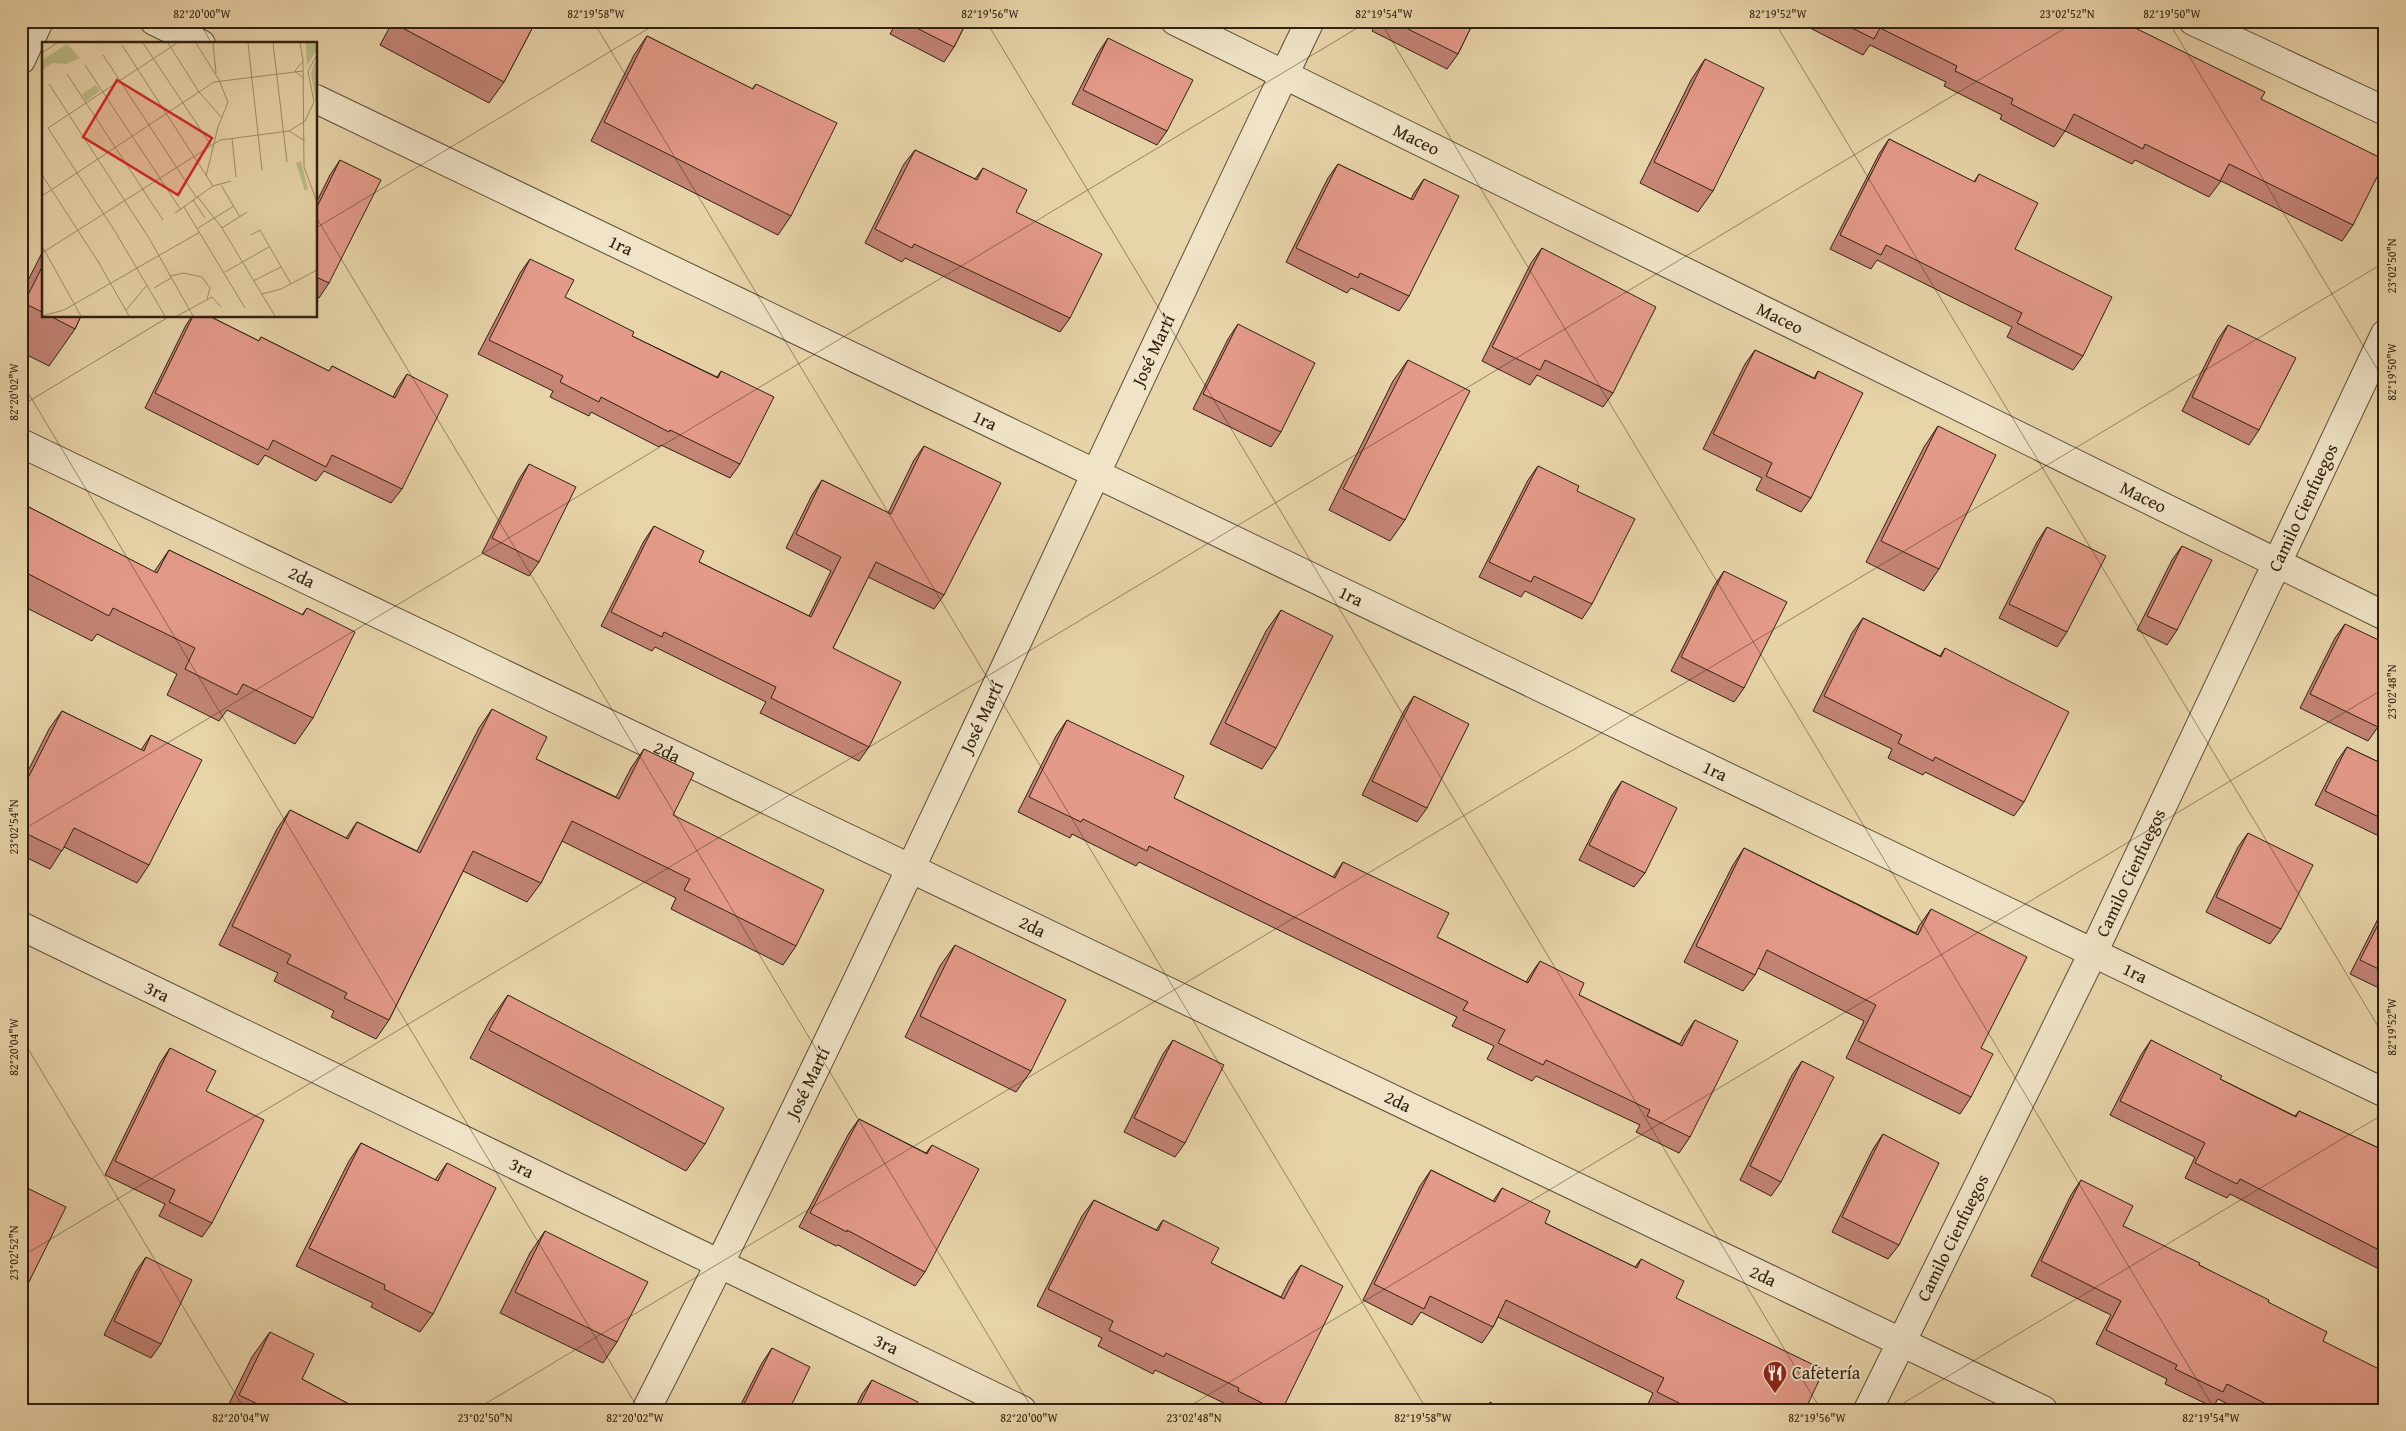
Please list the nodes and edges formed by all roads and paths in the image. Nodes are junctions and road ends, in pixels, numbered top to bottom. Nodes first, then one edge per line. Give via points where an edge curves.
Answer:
1 (40, 21) edge
2 (154, 21) edge
3 (1174, 21) edge
4 (1310, 21) edge
5 (2193, 21) edge
6 (197, 42) edge
7 (21, 60) edge
8 (1284, 75) junction
9 (318, 100) edge
10 (2385, 111) edge
11 (2385, 334) edge
12 (21, 443) edge
13 (1096, 474) junction
14 (2275, 563) junction
15 (2385, 616) edge
16 (910, 868) junction
17 (21, 926) edge
18 (2093, 953) junction
19 (2385, 1093) edge
20 (720, 1264) junction
21 (1901, 1342) junction
22 (646, 1410) edge
23 (1022, 1410) edge
24 (1868, 1410) edge
25 (2043, 1410) edge

1 - 7 street
2 - 6 street
3 - 8 street, Maceo
4 - 8 street, José Martí
5 - 10 street
8 - 13 street, José Martí
8 - 14 street, Maceo
9 - 13 street, 1ra
11 - 14 street, Camilo Cienfuegos
12 - 16 street, 2da
13 - 16 street, José Martí
13 - 18 street, 1ra
14 - 15 street, Maceo
14 - 18 street, Camilo Cienfuegos
16 - 20 street, José Martí
16 - 21 street, 2da
17 - 20 street, 3ra
18 - 19 street, 1ra
18 - 21 street, Camilo Cienfuegos
20 - 22 street, José Martí
20 - 23 street, 3ra
21 - 24 street, Camilo Cienfuegos
21 - 25 street, 2da

